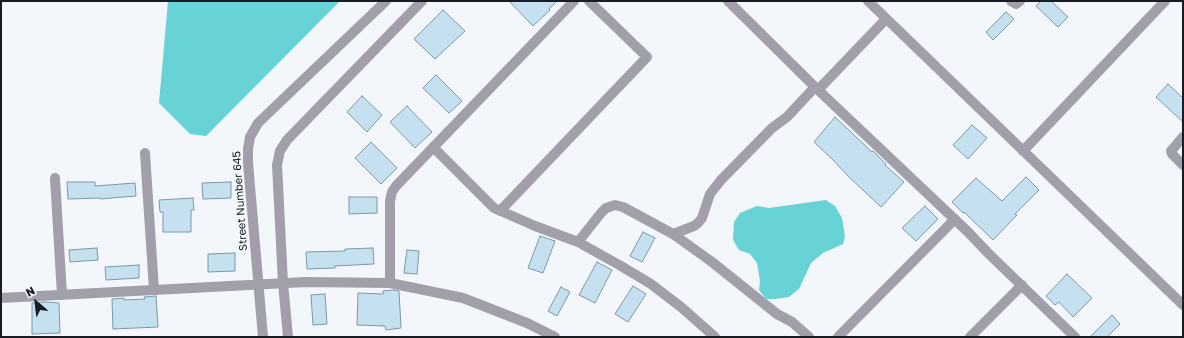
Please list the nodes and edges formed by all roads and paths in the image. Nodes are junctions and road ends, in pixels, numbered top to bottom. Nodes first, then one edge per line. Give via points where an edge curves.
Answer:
1 (386, 1) edge
2 (422, 1) edge
3 (574, 1) edge
4 (589, 1) edge
5 (728, 1) edge
6 (868, 1) edge
7 (1011, 1) edge
8 (1020, 1) edge
9 (1165, 1) edge
10 (886, 19) junction
11 (817, 89) junction
12 (1183, 137) edge
13 (433, 147) junction
14 (1023, 151) junction
15 (145, 153) dead end
16 (1183, 165) edge
17 (55, 178) dead end
18 (500, 211) junction
19 (955, 219) junction
20 (673, 234) junction
21 (578, 242) junction
22 (270, 284) junction
23 (390, 284) junction
24 (1022, 285) junction
25 (154, 290) junction
26 (62, 295) junction
27 (1, 298) edge
28 (1183, 305) edge
29 (712, 336) edge
30 (263, 337) edge
31 (288, 337) edge
32 (555, 337) edge
33 (809, 337) edge
34 (838, 337) edge
35 (970, 337) edge
36 (1075, 337) edge

1 - 22 street, Street Number 645 via 258,123 250,137 248,163
2 - 22 street, Street Number 645 via 286,140 280,150
3 - 13 street
4 - 18 street via 647,57
5 - 11 street
6 - 10 street
7 - 8 street via 1016,4
9 - 14 street
10 - 11 street
10 - 14 street
11 - 19 street
11 - 20 street via 772,128 721,180 710,194 698,223
12 - 16 street via 1171,149 1172,154
13 - 18 street
13 - 23 street via 392,192
14 - 28 street
15 - 25 street
17 - 26 street
18 - 21 street
19 - 24 street
19 - 34 street
20 - 21 street via 623,206 615,205 601,213
20 - 33 street
21 - 29 street via 651,284
22 - 23 street
22 - 25 street
22 - 30 street, Street Number 645
22 - 31 street, Street Number 645
23 - 32 street via 463,298
24 - 35 street
24 - 36 street
25 - 26 street
26 - 27 street

